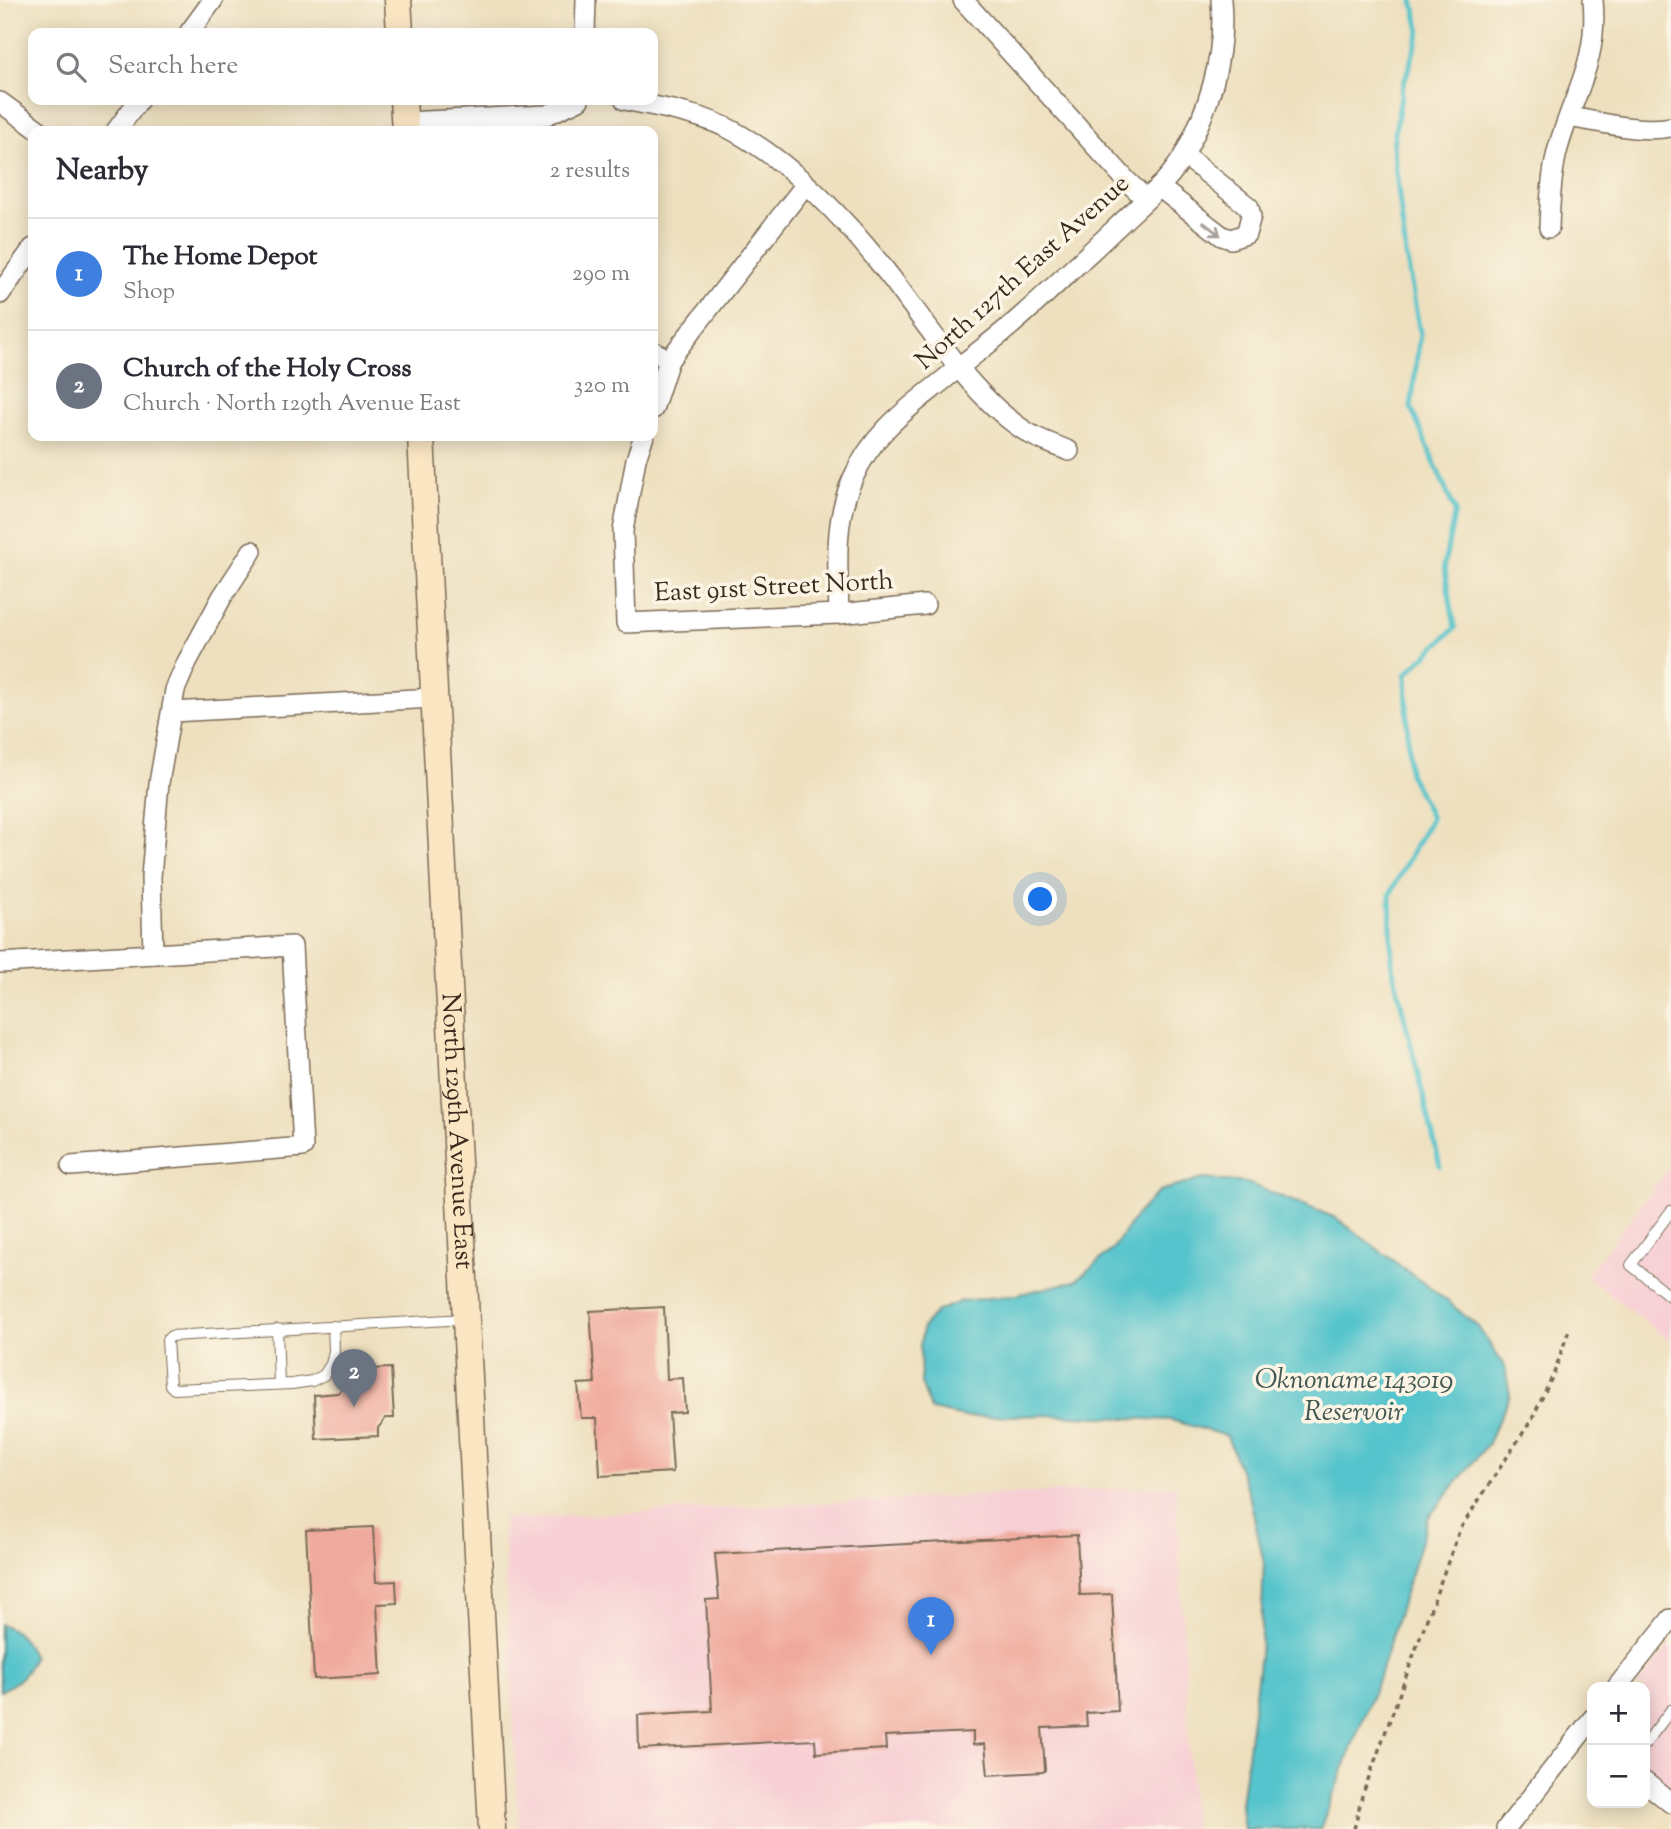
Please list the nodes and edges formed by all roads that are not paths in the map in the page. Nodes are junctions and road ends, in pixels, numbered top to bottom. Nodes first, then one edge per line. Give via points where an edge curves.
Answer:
1 (213, 0) edge
2 (398, 0) edge
3 (586, 0) edge
4 (963, 0) edge
5 (1220, 0) edge
6 (1593, 0) edge
7 (193, 28) edge
8 (400, 28) edge
9 (584, 28) edge
10 (0, 102) edge
11 (135, 105) edge
12 (568, 105) edge
13 (647, 105) edge
14 (1569, 117) junction
15 (404, 118) edge
16 (33, 126) edge
17 (120, 126) edge
18 (1671, 127) edge
19 (1184, 155) junction
20 (806, 184) junction
21 (1152, 193) junction
22 (1549, 228) dead end
23 (28, 255) edge
24 (0, 294) edge
25 (661, 355) edge
26 (959, 368) junction
27 (658, 375) edge
28 (421, 441) edge
29 (642, 441) edge
30 (1069, 450) dead end
31 (252, 551) dead end
32 (925, 605) dead end
33 (839, 614) junction
34 (434, 698) junction
35 (172, 712) junction
36 (153, 954) junction
37 (0, 963) edge
38 (71, 1166) dead end
39 (1671, 1211) edge
40 (1671, 1297) edge
41 (466, 1319) junction
42 (333, 1326) junction
43 (277, 1329) junction
44 (279, 1384) junction
45 (1671, 1619) edge
46 (1621, 1682) edge
47 (1671, 1710) edge
48 (1587, 1732) edge
49 (1650, 1737) edge
50 (1650, 1786) edge
51 (1671, 1803) edge
52 (492, 1829) edge
53 (1506, 1829) edge

1 - 7 street
2 - 8 main road
3 - 9 street
4 - 21 street via 1126,181
5 - 19 street, North 127th East Avenue via 1222,39 1212,91
6 - 14 street via 1592,53
10 - 16 street
11 - 17 street
12 - 15 street via 547,115
13 - 20 street via 735,132
14 - 18 street via 1651,130
14 - 22 street via 1553,175
19 - 21 street, North 127th East Avenue
21 -> 19 street via 1222,236 1231,239 1246,234 1249,206
20 - 25 street
20 - 26 street via 887,272
21 - 26 street, North 127th East Avenue via 1022,316
23 - 24 street
25 - 27 street
26 - 30 street via 1002,414 1030,434
26 - 33 street, North 127th East Avenue via 898,415 876,438 852,479 837,547
28 - 34 main road, North 129th Avenue East
29 - 33 street, East 91st Street North via 623,531 626,623
31 - 35 street via 187,662
32 - 33 street, East 91st Street North
34 - 35 street
34 - 41 main road, North 129th Avenue East
35 - 36 street via 159,783 150,877
36 - 37 street
36 - 38 street via 292,946 303,1147
39 - 40 lane via 1631,1265
41 - 42 lane
41 - 52 main road, North 129th Avenue East
42 - 43 lane
42 - 44 lane via 334,1351 324,1375 312,1381
43 - 44 lane
43 - 44 lane via 171,1336 167,1340 167,1370 174,1389
45 - 46 street
47 - 49 lane
48 - 53 street
50 - 51 street

